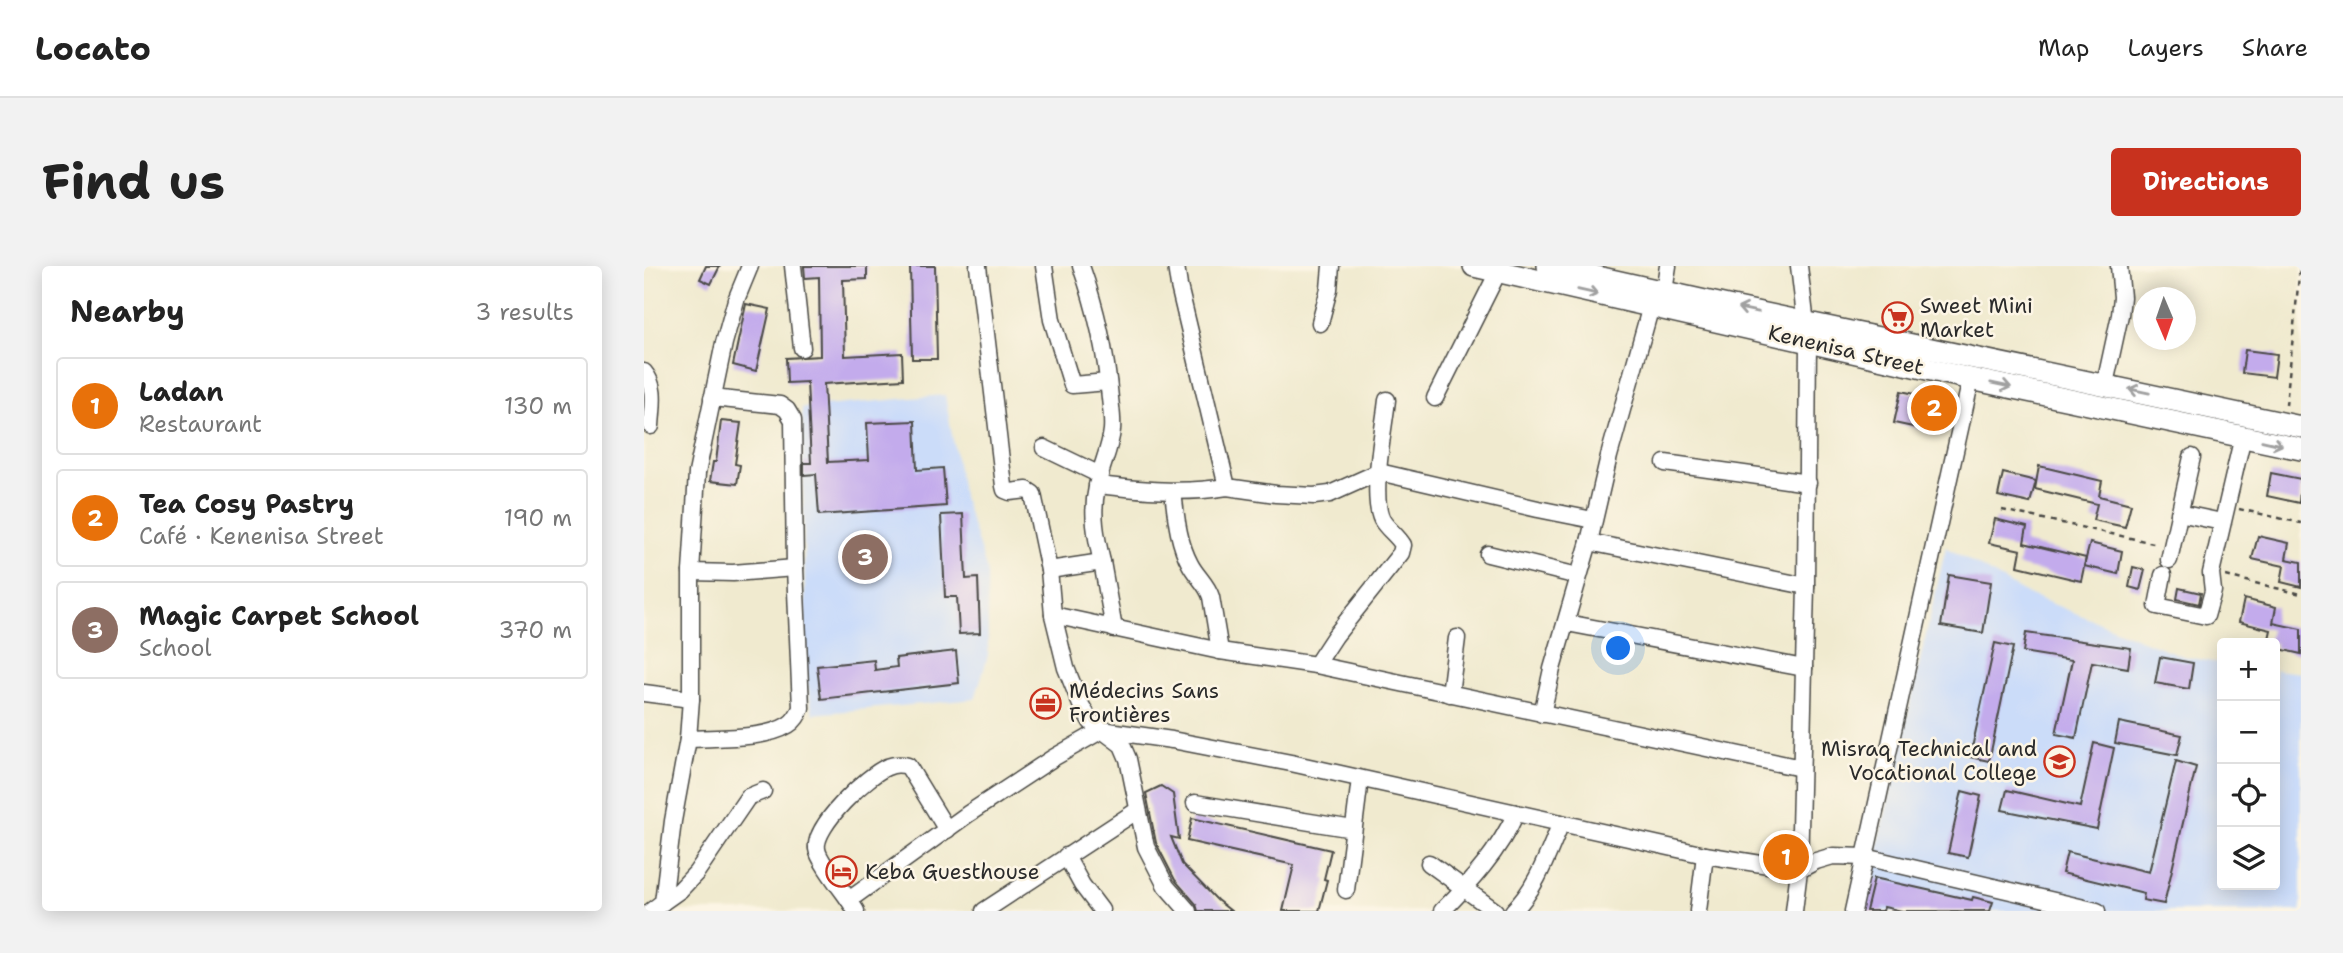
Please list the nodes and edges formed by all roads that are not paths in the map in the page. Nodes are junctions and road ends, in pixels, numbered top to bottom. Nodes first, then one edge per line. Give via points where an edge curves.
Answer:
1 (750, 266) edge
2 (793, 266) edge
3 (978, 266) edge
4 (1044, 266) edge
5 (1081, 266) edge
6 (1176, 266) edge
7 (1331, 266) edge
8 (1474, 266) edge
9 (1548, 266) edge
10 (1668, 266) edge
11 (1799, 266) edge
12 (2119, 266) edge
13 (1498, 272) junction
14 (1658, 299) junction
15 (1321, 323) dead end
16 (1807, 332) junction
17 (802, 348) dead end
18 (644, 372) edge
19 (1971, 379) junction
20 (1108, 382) junction
21 (2105, 384) junction
22 (712, 398) junction
23 (1435, 398) dead end
24 (2171, 398) junction
25 (1387, 400) dead end
26 (2163, 420) junction
27 (2293, 425) edge
28 (651, 426) dead end
29 (2243, 436) junction
30 (1044, 448) dead end
31 (2301, 449) edge
32 (2192, 457) dead end
33 (1665, 463) dead end
34 (1379, 472) junction
35 (1099, 480) junction
36 (1808, 483) junction
37 (1227, 487) junction
38 (1172, 492) junction
39 (2179, 513) junction
40 (1593, 520) junction
41 (2222, 522) junction
42 (1589, 542) junction
43 (1488, 554) dead end
44 (1102, 562) junction
45 (795, 568) junction
46 (1049, 570) junction
47 (691, 572) junction
48 (1578, 576) junction
49 (1806, 586) junction
50 (1053, 615) junction
51 (1567, 624) junction
52 (1114, 629) junction
53 (1457, 638) dead end
54 (1220, 651) junction
55 (1317, 665) junction
56 (1804, 668) junction
57 (644, 693) edge
58 (1450, 694) junction
59 (691, 699) junction
60 (1542, 714) junction
61 (1102, 730) junction
62 (688, 739) junction
63 (1801, 768) junction
64 (1360, 779) junction
65 (763, 791) dead end
66 (1195, 803) dead end
67 (1138, 810) junction
68 (1516, 813) junction
69 (1561, 823) junction
70 (1353, 829) junction
71 (947, 830) junction
72 (1705, 855) junction
73 (1066, 856) junction
74 (1866, 857) junction
75 (1429, 863) dead end
76 (1799, 870) junction
77 (1464, 889) junction
78 (1346, 890) dead end
79 (657, 907) edge
80 (852, 907) edge
81 (1101, 910) edge
82 (984, 911) edge
83 (1188, 911) edge
84 (1442, 911) edge
85 (1495, 911) edge
86 (1513, 911) edge
87 (1698, 911) edge
88 (1794, 911) edge
89 (1853, 911) edge
90 (2097, 911) edge

1 - 22 street via 736,300
2 - 17 street
3 - 46 street via 1004,486 1010,492 1033,494
4 - 20 street via 1052,320 1072,385
5 - 20 street via 1091,292
6 - 37 street
7 - 15 street
8 - 13 main road, Kenenisa Street
9 - 14 main road, Kenenisa Street
10 - 14 street
11 - 16 street
12 - 21 street via 2120,315
13 -> 14 main road, Kenenisa Street
13 - 23 street
14 - 16 main road, Kenenisa Street
14 - 40 street
16 - 19 main road, Kenenisa Street
16 - 21 main road, Kenenisa Street
16 - 36 street
18 - 28 street via 653,388
19 -> 26 main road, Kenenisa Street
19 - 74 street
20 - 35 street via 1112,432
24 -> 21 main road, Kenenisa Street
22 - 45 street via 780,405 793,420
22 - 47 street via 697,473
24 - 26 main road
24 - 27 main road, Kenenisa Street
25 - 34 street
26 - 29 main road, Kenenisa Street
29 -> 31 main road, Kenenisa Street
29 - 41 street
30 - 35 street
32 - 39 street
33 - 36 street
34 - 37 street via 1330,494 1314,496
34 - 40 street
34 - 55 street via 1379,511 1382,522 1403,545 1401,553
35 - 38 street
35 - 44 street via 1094,516
36 - 49 street
37 - 38 street
38 - 54 street via 1183,550 1209,590
39 - 41 street
39 - 41 street via 2157,606 2206,616
40 - 42 street
42 - 48 street
42 - 49 street
43 - 48 street
44 - 46 street
44 - 52 street
45 - 47 street
45 - 62 street via 801,708 797,717 768,732
46 - 50 street
47 - 59 street
48 - 51 street
49 - 56 street
50 - 52 street
50 - 61 street via 1081,705
51 - 56 street
51 - 60 street
52 - 54 street
53 - 58 street
54 - 55 street
55 - 58 street
56 - 63 street
57 - 59 street
58 - 60 street
59 - 62 street
60 - 63 street
61 - 64 street
61 - 67 street via 1122,745
61 - 71 street
62 - 79 street
63 - 76 street
64 - 68 street
64 - 70 street
65 - 79 street via 748,797 696,873
66 - 70 street
67 - 73 street
67 - 83 street via 1154,866
68 - 69 street
68 - 77 street via 1506,835
69 - 72 street
69 - 86 street via 1532,886
70 - 78 street
71 - 80 street
71 - 80 street via 908,766 883,768 832,814 817,844 818,854
72 - 76 street
72 - 87 street
73 - 81 street
73 - 82 street
74 - 76 street via 1833,856
74 - 89 street
74 - 90 street
75 - 77 street
76 - 88 street
77 - 84 street
77 - 85 street

